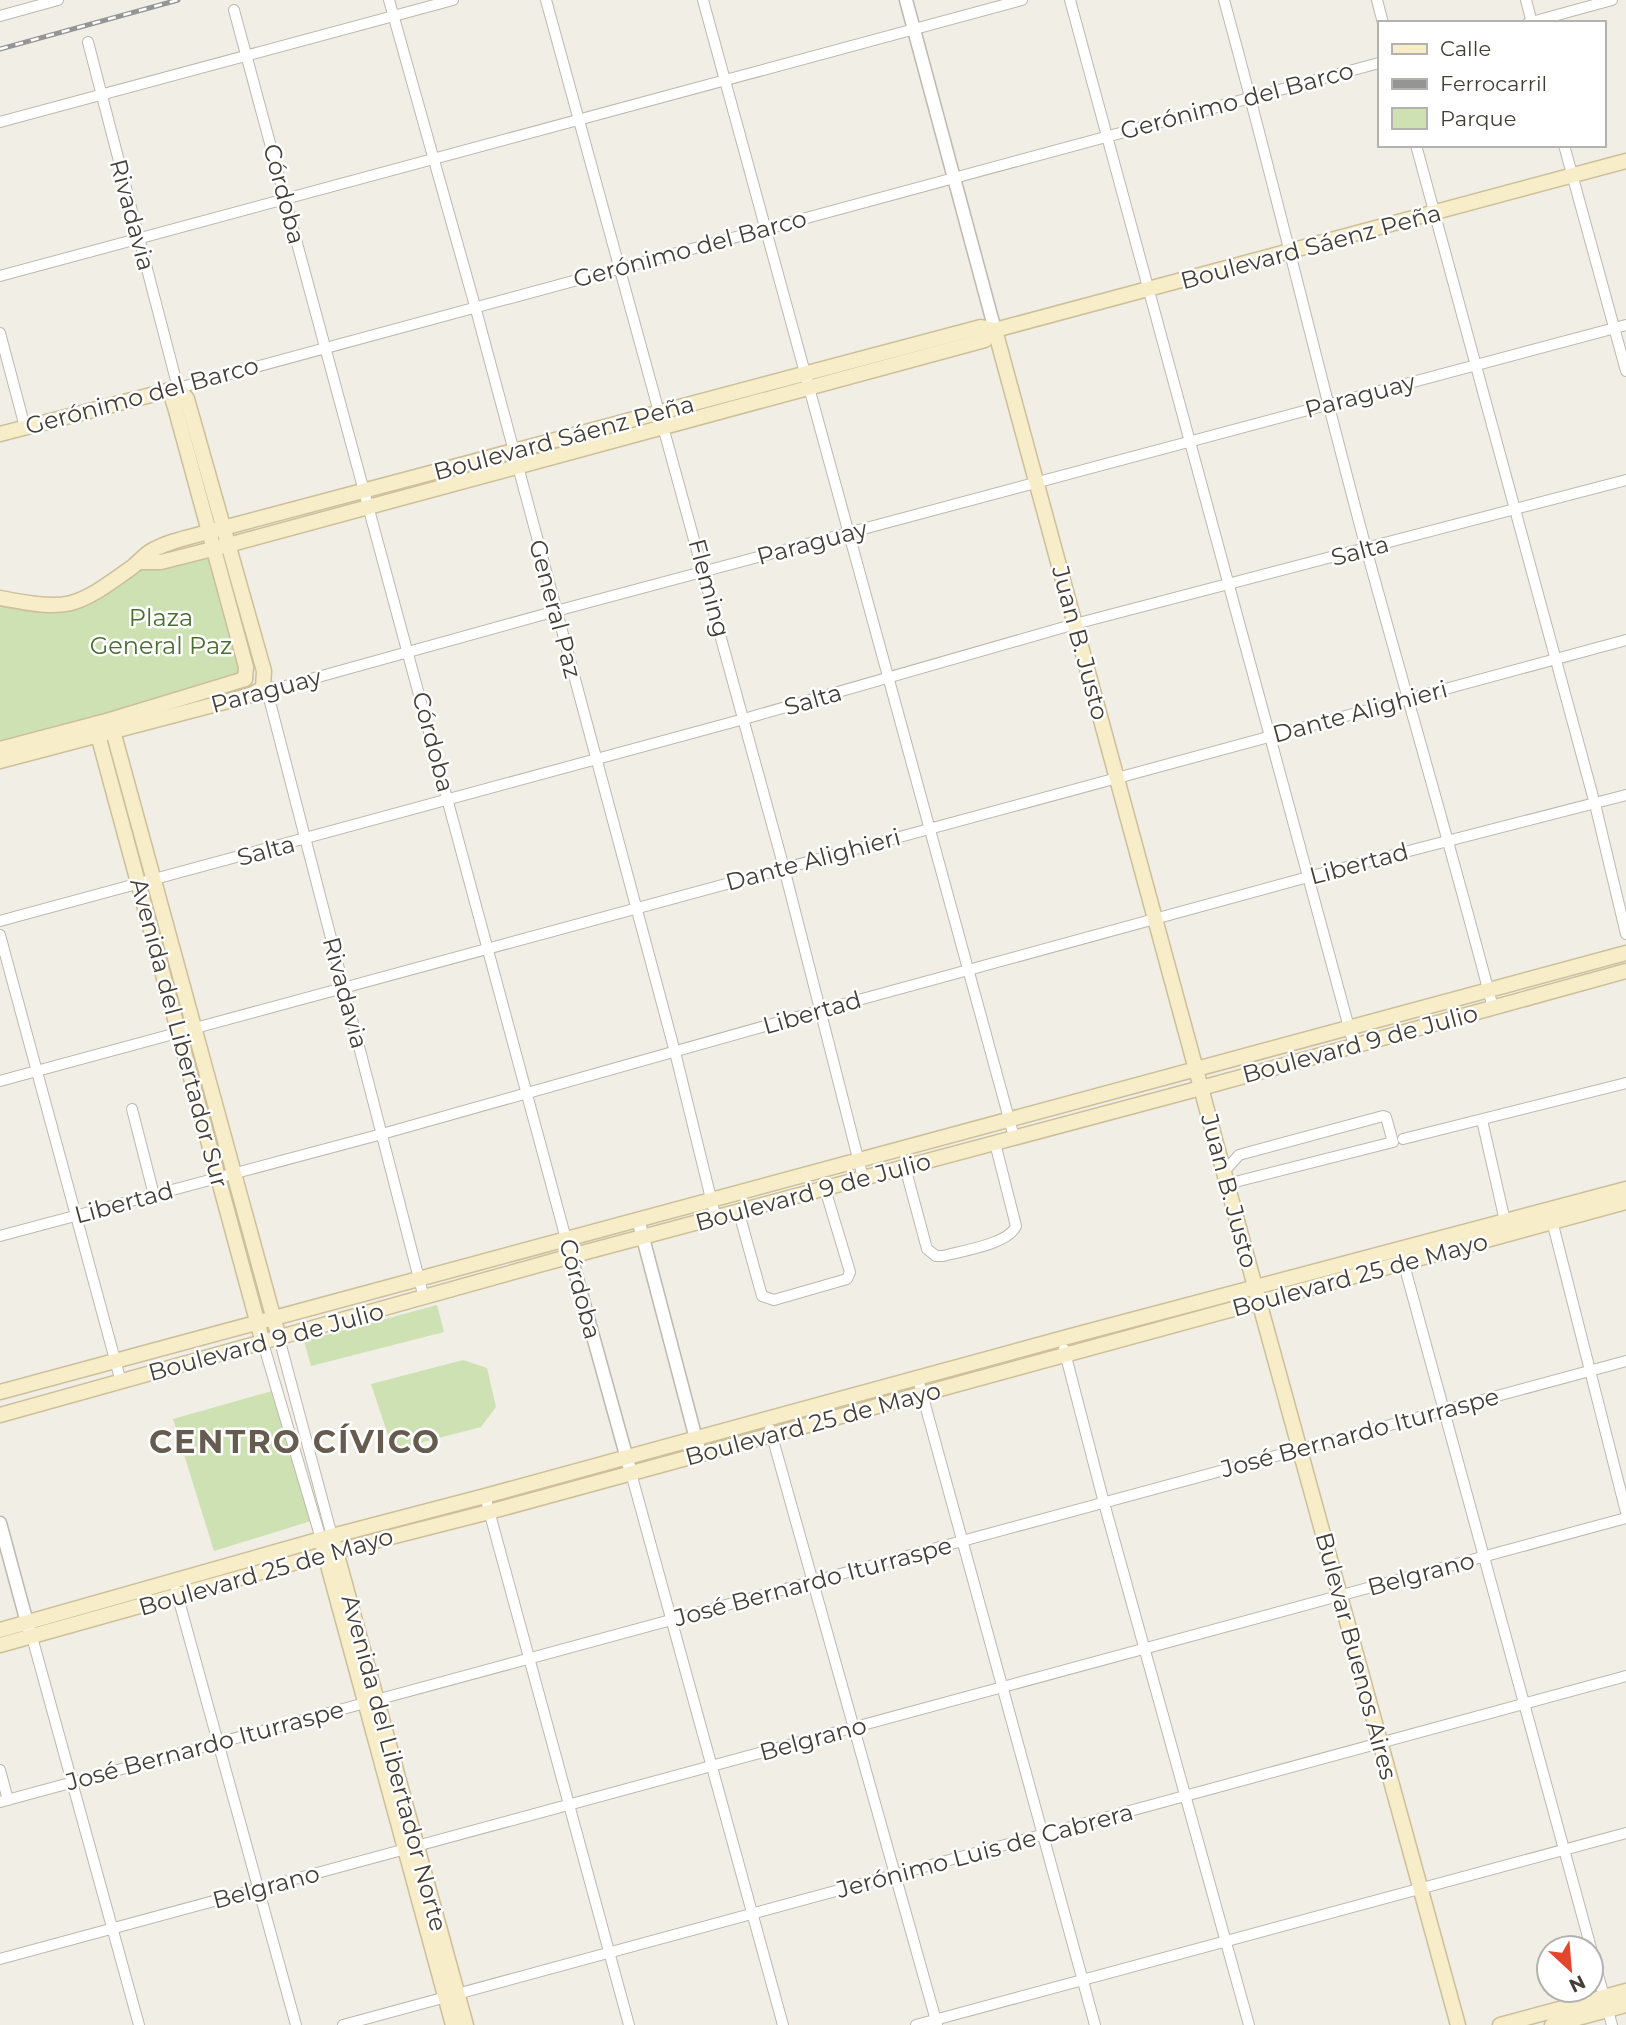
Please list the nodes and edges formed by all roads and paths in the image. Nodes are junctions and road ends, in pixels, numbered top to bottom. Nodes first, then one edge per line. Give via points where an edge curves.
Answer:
1 (58, 0) edge
2 (389, 0) edge
3 (453, 0) edge
4 (546, 0) edge
5 (703, 0) edge
6 (906, 0) edge
7 (1022, 0) edge
8 (1070, 0) edge
9 (1224, 0) edge
10 (1377, 0) edge
11 (1525, 0) edge
12 (1612, 0) edge
13 (234, 10) dead end
14 (0, 16) edge
15 (393, 16) junction
16 (1382, 21) edge
17 (1530, 21) edge
18 (1534, 21) edge
19 (914, 29) junction
20 (88, 42) dead end
21 (247, 56) junction
22 (1378, 63) edge
23 (725, 80) junction
24 (101, 95) junction
25 (1251, 97) junction
26 (579, 120) junction
27 (0, 122) edge
28 (1107, 136) junction
29 (1417, 147) edge
30 (1565, 147) edge
31 (433, 159) junction
32 (1626, 162) edge
33 (1572, 176) junction
34 (954, 177) junction
35 (285, 199) junction
36 (1434, 214) junction
37 (765, 228) junction
38 (138, 239) junction
39 (1292, 252) junction
40 (620, 267) junction
41 (0, 276) edge
42 (1149, 290) junction
43 (475, 306) junction
44 (1626, 325) edge
45 (1615, 328) junction
46 (995, 330) junction
47 (0, 333) edge
48 (326, 347) junction
49 (1475, 365) junction
50 (1626, 371) edge
51 (807, 381) junction
52 (178, 388) junction
53 (1329, 404) junction
54 (662, 420) junction
55 (25, 428) junction
56 (0, 434) edge
57 (1190, 441) junction
58 (515, 459) junction
59 (1626, 480) edge
60 (1037, 482) junction
61 (365, 492) junction
62 (369, 507) junction
63 (1516, 511) junction
64 (224, 528) junction
65 (208, 532) junction
66 (849, 533) junction
67 (228, 545) junction
68 (213, 548) junction
69 (1367, 549) junction
70 (138, 562) junction
71 (705, 572) junction
72 (1229, 586) junction
73 (4, 601) edge
74 (556, 611) junction
75 (1075, 624) junction
76 (1626, 640) edge
77 (408, 653) junction
78 (1555, 659) junction
79 (245, 679) junction
80 (888, 679) junction
81 (263, 688) junction
82 (1410, 698) junction
83 (744, 719) junction
84 (104, 728) junction
85 (1270, 736) junction
86 (0, 749) edge
87 (596, 760) junction
88 (0, 761) edge
89 (1117, 778) junction
90 (1626, 795) edge
91 (448, 799) junction
92 (1595, 804) junction
93 (929, 828) junction
94 (305, 840) junction
95 (1449, 841) junction
96 (784, 868) junction
97 (1308, 877) junction
98 (146, 882) junction
99 (636, 908) junction
100 (1155, 920) junction
101 (0, 921) edge
102 (1626, 934) edge
103 (0, 935) edge
104 (488, 948) junction
105 (1626, 953) edge
106 (968, 970) junction
107 (1626, 971) edge
108 (343, 987) junction
109 (1488, 990) junction
110 (1493, 1008) junction
111 (821, 1010) junction
112 (194, 1027) junction
113 (1349, 1027) junction
114 (179, 1031) junction
115 (1354, 1045) junction
116 (675, 1052) junction
117 (1195, 1067) junction
118 (38, 1071) junction
119 (0, 1081) edge
120 (1626, 1083) edge
121 (1201, 1088) junction
122 (528, 1093) junction
123 (132, 1109) dead end
124 (1009, 1118) junction
125 (1482, 1120) junction
126 (382, 1134) junction
127 (1014, 1138) junction
128 (1398, 1141) junction
129 (995, 1143) junction
130 (859, 1159) junction
131 (905, 1167) junction
132 (235, 1173) junction
133 (219, 1177) junction
134 (863, 1178) junction
135 (1225, 1179) junction
136 (825, 1189) junction
137 (1626, 1189) edge
138 (154, 1195) junction
139 (711, 1198) junction
140 (1626, 1202) edge
141 (739, 1213) junction
142 (78, 1216) junction
143 (1551, 1216) junction
144 (638, 1219) junction
145 (716, 1219) junction
146 (1505, 1221) junction
147 (0, 1236) edge
148 (643, 1238) junction
149 (566, 1239) junction
150 (571, 1256) junction
151 (1401, 1257) junction
152 (419, 1279) junction
153 (1255, 1287) junction
154 (424, 1298) junction
155 (1259, 1302) junction
156 (1160, 1312) junction
157 (273, 1317) junction
158 (258, 1321) junction
159 (1164, 1328) junction
160 (279, 1338) junction
161 (1061, 1339) junction
162 (263, 1343) junction
163 (1066, 1354) junction
164 (115, 1359) junction
165 (1626, 1361) edge
166 (1591, 1371) junction
167 (918, 1379) junction
168 (121, 1382) junction
169 (0, 1392) edge
170 (922, 1394) junction
171 (1443, 1411) junction
172 (0, 1415) edge
173 (768, 1420) junction
174 (772, 1435) junction
175 (696, 1439) junction
176 (1300, 1450) junction
177 (700, 1454) junction
178 (627, 1458) junction
179 (631, 1473) junction
180 (485, 1496) junction
181 (1104, 1503) junction
182 (489, 1512) junction
183 (1626, 1512) edge
184 (1626, 1518) edge
185 (0, 1522) edge
186 (326, 1537) junction
187 (962, 1541) junction
188 (330, 1553) junction
189 (1484, 1556) junction
190 (174, 1581) junction
191 (813, 1582) junction
192 (178, 1596) junction
193 (1340, 1596) junction
194 (671, 1620) junction
195 (26, 1623) junction
196 (0, 1630) edge
197 (32, 1637) junction
198 (0, 1646) edge
199 (1145, 1649) junction
200 (529, 1659) junction
201 (1626, 1676) edge
202 (1002, 1687) junction
203 (371, 1701) junction
204 (1524, 1703) junction
205 (854, 1727) junction
206 (218, 1743) junction
207 (1380, 1743) junction
208 (711, 1766) junction
209 (0, 1770) edge
210 (72, 1783) junction
211 (1186, 1796) junction
212 (4, 1801) edge
213 (569, 1805) junction
214 (1626, 1833) edge
215 (1043, 1835) junction
216 (411, 1847) junction
217 (1563, 1850) junction
218 (895, 1875) junction
219 (1420, 1888) junction
220 (258, 1889) junction
221 (752, 1914) junction
222 (113, 1929) junction
223 (1587, 1934) edge
224 (1226, 1941) junction
225 (609, 1953) junction
226 (0, 1959) edge
227 (1083, 1980) junction
228 (1626, 1991) edge
229 (451, 1995) junction
230 (1605, 1999) edge
231 (1606, 2003) junction
232 (1626, 2005) edge
233 (936, 2022) edge
234 (139, 2025) edge
235 (296, 2025) edge
236 (343, 2025) edge
237 (453, 2025) edge
238 (466, 2025) edge
239 (629, 2025) edge
240 (783, 2025) edge
241 (916, 2025) edge
242 (1095, 2025) edge
243 (1249, 2025) edge
244 (1458, 2025) edge
245 (1500, 2025) edge
246 (1552, 2025) edge
247 (1612, 2025) edge

1 - 14 street
2 - 15 street, General Paz
3 - 15 street
4 - 26 street, Fleming
5 - 23 street
6 - 19 street, Juan B. Justo
7 - 19 street
8 - 28 street
9 - 25 street
10 - 16 street
11 - 17 street
12 - 18 street
13 - 21 street, Córdoba
15 - 21 street
15 - 31 street, General Paz
19 - 23 street
19 - 34 street, Juan B. Justo
20 - 24 street, Rivadavia
21 - 24 street
21 - 35 street, Córdoba
22 - 25 street, Gerónimo del Barco
23 - 26 street
23 - 37 street
24 - 27 street
24 - 38 street, Rivadavia
25 - 28 street, Gerónimo del Barco
25 - 39 street
26 - 31 street
26 - 40 street, Fleming
28 - 34 street, Gerónimo del Barco
28 - 42 street
29 - 36 street
30 - 33 street
31 - 35 street
31 - 43 street, General Paz
32 - 33 main road, Boulevard Sáenz Peña
33 - 36 main road, Boulevard Sáenz Peña
33 - 45 street
34 - 37 street, Gerónimo del Barco
34 - 46 street, Juan B. Justo
35 - 38 street
35 - 48 street, Córdoba
36 - 39 main road, Boulevard Sáenz Peña
36 - 49 street
37 - 40 street, Gerónimo del Barco
37 - 51 street
38 - 41 street
38 - 52 street, Rivadavia
39 - 42 main road, Boulevard Sáenz Peña
39 - 53 street
40 - 43 street, Gerónimo del Barco
40 - 54 street, Fleming
42 - 46 main road, Boulevard Sáenz Peña
42 - 57 street
43 - 48 street, Gerónimo del Barco
43 - 58 street, General Paz
44 - 45 street, Paraguay
45 - 49 street, Paraguay
45 - 50 street
46 - 51 main road, Boulevard Sáenz Peña via 981,327
46 - 60 main road, Juan B. Justo
47 - 55 street
48 - 52 street, Gerónimo del Barco
48 - 61 street, Córdoba
49 - 53 street, Paraguay
49 - 63 street
51 - 54 main road, Boulevard Sáenz Peña
51 - 66 street
52 - 55 main road, Gerónimo del Barco
52 - 64 main road, Rivadavia via 187,399
52 - 65 main road, Rivadavia via 173,401
53 - 57 street, Paraguay
53 - 69 street
54 - 58 main road, Boulevard Sáenz Peña
54 - 71 street, Fleming
55 - 56 main road, Gerónimo del Barco
57 - 60 street, Paraguay
57 - 72 street
58 - 61 main road, Boulevard Sáenz Peña
58 - 62 main road, Boulevard Sáenz Peña
58 - 74 street, General Paz
59 - 63 street, Salta
60 - 66 street, Paraguay
60 - 75 main road, Juan B. Justo
61 - 62 street, Córdoba
61 - 64 main road, Boulevard Sáenz Peña
62 - 67 main road, Boulevard Sáenz Peña
62 - 77 street, Córdoba
63 - 69 street, Salta
63 - 78 street
64 - 65 main road, Boulevard Sáenz Peña
64 - 67 main road, Rivadavia
65 - 68 main road, Rivadavia
65 - 70 main road, Boulevard Sáenz Peña via 161,546
66 - 71 street, Paraguay
66 - 80 street
67 - 68 main road, Boulevard Sáenz Peña
67 - 81 main road, Rivadavia via 264,671
68 - 70 main road, Boulevard Sáenz Peña via 161,562
68 - 79 main road, Rivadavia via 246,667
69 - 72 street, Salta
69 - 82 street
70 - 73 main road, Boulevard Sáenz Peña via 72,604
71 - 74 street, Paraguay
71 - 83 street, Fleming
72 - 75 street, Salta
72 - 85 street
74 - 77 street, Paraguay
74 - 87 street, General Paz
75 - 80 street, Salta
75 - 89 main road, Juan B. Justo
76 - 78 street, Dante Alighieri
77 - 81 street, Paraguay
77 - 91 street, Córdoba
78 - 82 street, Dante Alighieri
78 - 92 street
79 - 81 main road
79 - 84 main road, Paraguay
80 - 83 street, Salta
80 - 93 street
81 - 84 main road, Paraguay via 251,695
81 - 94 street, Rivadavia
82 - 85 street, Dante Alighieri
82 - 95 street
83 - 87 street, Salta
83 - 96 street, Fleming
84 - 86 main road, Paraguay
84 - 88 main road, Paraguay
84 - 98 main road, Avenida del Libertador Sur
85 - 89 street, Dante Alighieri
85 - 97 street
87 - 91 street, Salta
87 - 99 street, General Paz
89 - 93 street, Dante Alighieri
89 - 100 main road, Juan B. Justo
90 - 92 street, Libertad
91 - 94 street, Salta
91 - 104 street, Córdoba
92 - 95 street, Libertad
92 - 102 street
93 - 96 street, Dante Alighieri
93 - 106 street
94 - 98 street, Salta
94 - 108 street, Rivadavia
95 - 97 street, Libertad
95 - 109 street
96 - 99 street, Dante Alighieri
96 - 111 street, Fleming
97 - 100 street, Libertad
97 - 113 street
98 - 101 street, Salta
98 - 112 main road, Avenida del Libertador Sur
98 - 114 main road, Avenida del Libertador Sur
99 - 104 street, Dante Alighieri
99 - 116 street, General Paz
100 - 106 street, Libertad
100 - 117 main road, Juan B. Justo
103 - 118 street
104 - 108 street, Dante Alighieri
104 - 122 street, Córdoba
105 - 109 main road, Boulevard 9 de Julio
106 - 111 street, Libertad
106 - 124 street
107 - 110 main road, Boulevard 9 de Julio
108 - 112 street, Dante Alighieri
108 - 126 street, Rivadavia
109 - 110 street
109 - 113 main road, Boulevard 9 de Julio
110 - 115 main road, Boulevard 9 de Julio
111 - 116 street, Libertad
111 - 130 street, Fleming
112 - 114 street, Dante Alighieri
112 - 132 main road, Avenida del Libertador Sur
113 - 115 street
113 - 117 main road, Boulevard 9 de Julio
114 - 118 street, Dante Alighieri
114 - 133 main road, Avenida del Libertador Sur
115 - 121 main road, Boulevard 9 de Julio
116 - 122 street, Libertad
116 - 139 street, General Paz
117 - 121 main road, Juan B. Justo
117 - 124 main road, Boulevard 9 de Julio
118 - 119 street, Dante Alighieri
118 - 142 street
120 - 125 street
121 - 127 main road, Boulevard 9 de Julio
121 - 135 main road, Juan B. Justo
122 - 126 street, Libertad
122 - 149 street, Córdoba
123 - 138 street
124 - 127 street
124 - 130 main road, Boulevard 9 de Julio
125 - 128 street
125 - 146 street
126 - 132 street, Libertad
126 - 152 street, Rivadavia
127 - 129 main road, Boulevard 9 de Julio
128 - 135 street
128 - 135 street via 1383,1116 1239,1155
129 - 131 main road, Boulevard 9 de Julio
129 - 131 street via 1016,1226 1003,1239 943,1256 927,1249
130 - 134 street, Fleming
130 - 139 main road, Boulevard 9 de Julio
131 - 134 main road, Boulevard 9 de Julio
132 - 133 street, Libertad
132 - 157 main road, Avenida del Libertador Sur
133 - 138 street, Libertad
133 - 158 main road, Avenida del Libertador Sur
134 - 136 main road, Boulevard 9 de Julio
135 - 153 main road, Juan B. Justo
136 - 141 main road, Boulevard 9 de Julio
136 - 141 street via 850,1272 847,1279 774,1300 762,1296
137 - 143 main road, Boulevard 25 de Mayo
138 - 142 street, Libertad
139 - 144 main road, Boulevard 9 de Julio
139 - 145 street, General Paz
140 - 143 main road, Boulevard 25 de Mayo
141 - 145 main road, Boulevard 9 de Julio
142 - 147 street, Libertad
142 - 164 street
143 - 146 main road, Boulevard 25 de Mayo
143 - 151 main road, Boulevard 25 de Mayo
143 - 166 street
144 - 148 street
144 - 149 main road, Boulevard 9 de Julio
145 - 148 main road, Boulevard 9 de Julio
146 - 151 main road, Boulevard 25 de Mayo
148 - 150 main road, Boulevard 9 de Julio
148 - 175 street
149 - 150 street, Córdoba
149 - 152 main road, Boulevard 9 de Julio
150 - 154 main road, Boulevard 9 de Julio
150 - 178 street, Córdoba
151 - 153 main road, Boulevard 25 de Mayo
151 - 155 main road, Boulevard 25 de Mayo
151 - 171 street
152 - 154 street, Rivadavia
152 - 157 main road, Boulevard 9 de Julio
153 - 155 main road, Bulevar Buenos Aires
153 - 156 main road, Boulevard 25 de Mayo
154 - 160 main road, Boulevard 9 de Julio
155 - 159 main road, Boulevard 25 de Mayo
155 - 176 main road, Bulevar Buenos Aires
156 - 159 street
156 - 161 main road, Boulevard 25 de Mayo
157 - 158 main road, Boulevard 9 de Julio
157 - 160 main road, Avenida del Libertador Sur
158 - 162 main road, Avenida del Libertador Sur
158 - 164 main road, Boulevard 9 de Julio
159 - 163 main road, Boulevard 25 de Mayo
160 - 162 main road, Boulevard 9 de Julio
160 - 186 street, Avenida del Libertador Norte
161 - 163 street
161 - 167 main road, Boulevard 25 de Mayo
162 - 168 main road, Boulevard 9 de Julio
162 - 186 street, Avenida del Libertador Norte
163 - 170 main road, Boulevard 25 de Mayo
163 - 181 street
164 - 168 street
164 - 169 main road, Boulevard 9 de Julio
165 - 166 street, José Bernardo Iturraspe
166 - 171 street, José Bernardo Iturraspe
166 - 183 street
167 - 170 street
167 - 173 main road, Boulevard 25 de Mayo
168 - 172 main road, Boulevard 9 de Julio
170 - 174 main road, Boulevard 25 de Mayo
170 - 187 street
171 - 176 street, José Bernardo Iturraspe
171 - 189 street
173 - 174 street
173 - 175 main road, Boulevard 25 de Mayo
174 - 177 main road, Boulevard 25 de Mayo
174 - 191 street
175 - 177 street
175 - 178 main road, Boulevard 25 de Mayo
176 - 181 street, José Bernardo Iturraspe
176 - 193 main road, Bulevar Buenos Aires
177 - 179 main road, Boulevard 25 de Mayo
178 - 179 street, Córdoba
178 - 180 main road, Boulevard 25 de Mayo
179 - 182 main road, Boulevard 25 de Mayo
179 - 194 street
180 - 182 street
180 - 186 main road, Boulevard 25 de Mayo
181 - 187 street, José Bernardo Iturraspe
181 - 199 street
182 - 188 main road, Boulevard 25 de Mayo
182 - 200 street
184 - 189 street, Belgrano
185 - 195 street
186 - 188 main road, Avenida del Libertador Norte
186 - 190 main road, Boulevard 25 de Mayo
187 - 191 street, José Bernardo Iturraspe
187 - 202 street
188 - 192 main road, Boulevard 25 de Mayo
188 - 203 main road, Avenida del Libertador Norte
189 - 193 street, Belgrano
189 - 204 street
190 - 192 street
190 - 195 main road, Boulevard 25 de Mayo
191 - 194 street, José Bernardo Iturraspe
191 - 205 street
192 - 197 main road, Boulevard 25 de Mayo
192 - 206 street
193 - 199 street, Belgrano
193 - 207 main road, Bulevar Buenos Aires
194 - 200 street, José Bernardo Iturraspe
194 - 208 street
195 - 196 main road, Boulevard 25 de Mayo
195 - 197 street
197 - 198 main road, Boulevard 25 de Mayo
197 - 210 street
199 - 202 street, Belgrano
199 - 211 street
200 - 203 street, José Bernardo Iturraspe
200 - 213 street
201 - 204 street, Jerónimo Luis de Cabrera
202 - 205 street, Belgrano
202 - 215 street
203 - 206 street, José Bernardo Iturraspe
203 - 216 main road, Avenida del Libertador Norte
204 - 207 street, Jerónimo Luis de Cabrera
204 - 217 street
205 - 208 street, Belgrano
205 - 218 street
206 - 210 street, José Bernardo Iturraspe
206 - 220 street
207 - 211 street, Jerónimo Luis de Cabrera
207 - 219 main road, Bulevar Buenos Aires
208 - 213 street, Belgrano
208 - 221 street
209 - 212 street
210 - 212 street, José Bernardo Iturraspe
210 - 222 street
211 - 215 street, Jerónimo Luis de Cabrera
211 - 224 street
213 - 216 street, Belgrano
213 - 225 street
214 - 217 street
215 - 218 street, Jerónimo Luis de Cabrera
215 - 227 street
216 - 220 street, Belgrano
216 - 229 main road, Avenida del Libertador Norte
217 - 219 street
217 - 223 street
218 - 221 street, Jerónimo Luis de Cabrera
218 - 233 street
219 - 224 street
219 - 244 main road, Bulevar Buenos Aires
220 - 222 street, Belgrano
220 - 235 street
221 - 225 street, Jerónimo Luis de Cabrera
221 - 240 street
222 - 226 street, Belgrano
222 - 234 street
224 - 227 street
224 - 243 street
225 - 229 street, Jerónimo Luis de Cabrera
225 - 239 street
227 - 233 street
227 - 242 street
228 - 231 main road
229 - 236 street, Jerónimo Luis de Cabrera
229 - 237 main road, Avenida del Libertador Norte
229 - 238 main road, Avenida del Libertador Norte
230 - 231 street
231 - 232 main road
231 - 245 main road
231 - 246 main road
231 - 247 street
233 - 241 street

